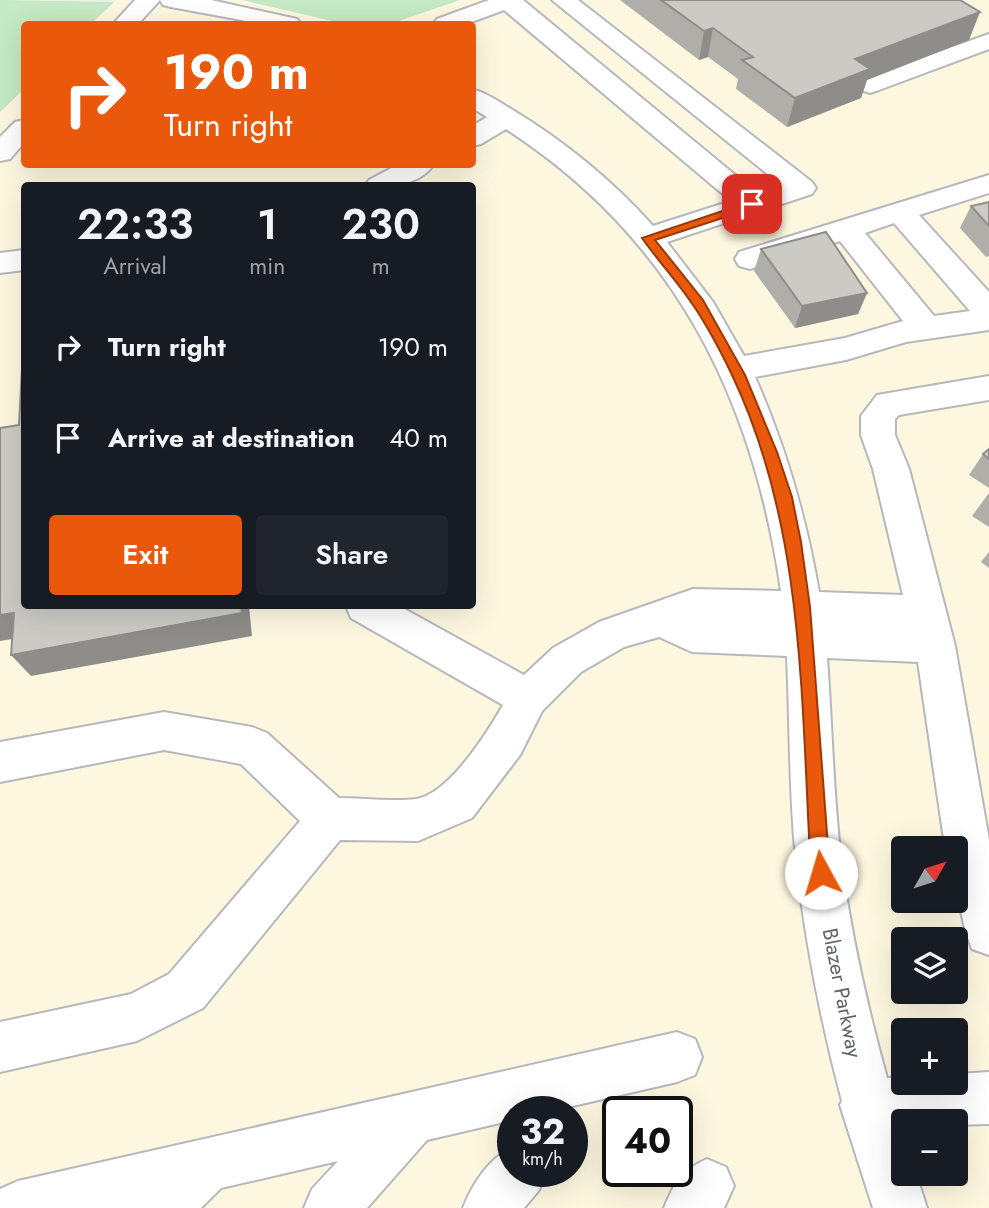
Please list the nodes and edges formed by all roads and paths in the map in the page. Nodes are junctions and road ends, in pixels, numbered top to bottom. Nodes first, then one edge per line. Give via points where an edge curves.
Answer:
1 (148, 0) edge
2 (171, 0) edge
3 (564, 0) edge
4 (509, 1) edge
5 (128, 21) edge
6 (277, 21) edge
7 (453, 21) edge
8 (989, 41) edge
9 (870, 85) edge
10 (476, 99) edge
11 (506, 117) junction
12 (21, 131) edge
13 (476, 136) edge
14 (0, 153) edge
15 (413, 168) edge
16 (387, 182) edge
17 (989, 184) edge
18 (752, 204) junction
19 (900, 212) junction
20 (846, 229) junction
21 (648, 238) junction
22 (750, 259) dead end
23 (21, 260) edge
24 (0, 263) edge
25 (989, 312) edge
26 (989, 319) edge
27 (926, 328) junction
28 (735, 369) junction
29 (989, 388) edge
30 (370, 609) edge
31 (804, 625) junction
32 (931, 629) junction
33 (528, 698) junction
34 (0, 762) edge
35 (330, 819) junction
36 (989, 932) edge
37 (0, 1047) edge
38 (677, 1057) dead end
39 (583, 1093) edge
40 (989, 1098) edge
41 (866, 1105) junction
42 (413, 1117) junction
43 (206, 1165) junction
44 (507, 1187) edge
45 (18, 1208) edge
46 (164, 1208) edge
47 (331, 1208) edge
48 (489, 1208) edge
49 (900, 1208) edge

1 - 5 street
2 - 6 street
3 - 18 street via 802,188
4 - 7 street
4 - 18 street
8 - 9 street
10 - 11 street, Blazer Parkway
11 - 13 street
11 - 21 street, Blazer Parkway via 576,167
12 - 14 street
15 - 16 street
17 - 19 street
18 - 21 street
19 - 20 street
19 - 25 street
20 - 22 street
20 - 27 street
21 - 28 street, Blazer Parkway via 698,303
23 - 24 street
26 - 27 street
27 - 28 street via 846,349
28 - 31 street, Blazer Parkway via 784,497
29 - 32 street via 889,404 878,416 878,435 891,469
30 - 33 street
31 - 32 street
31 - 33 street via 692,635 662,619 613,634 567,660
31 - 41 street, Blazer Parkway via 823,892
32 - 36 street via 965,833
33 - 35 street via 505,741 457,803 418,820
34 - 35 street via 164,732 190,736 252,747
35 - 37 street via 186,991 137,1017
38 - 39 street
39 - 42 street
40 - 41 street
41 - 49 street, Blazer Parkway
42 - 43 street
42 - 47 street
43 - 45 street
43 - 46 street
44 - 48 street

